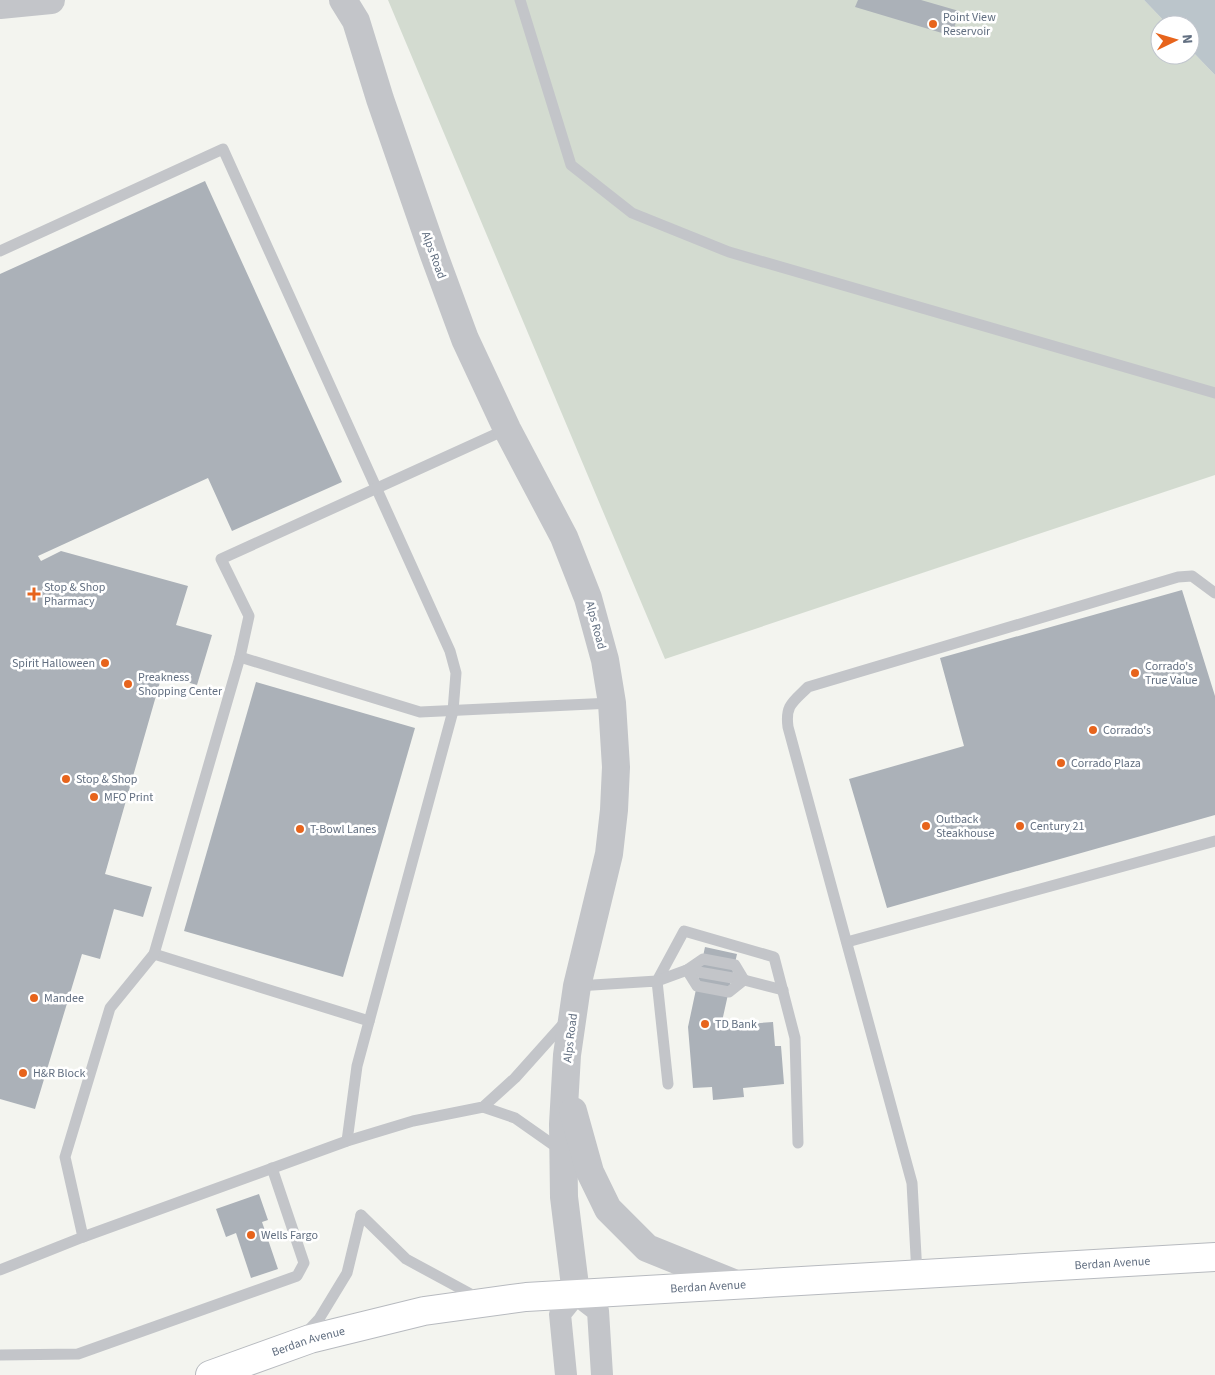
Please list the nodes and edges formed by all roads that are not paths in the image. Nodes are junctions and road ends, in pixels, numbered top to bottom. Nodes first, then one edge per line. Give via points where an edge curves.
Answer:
1 (51, 0) edge
2 (343, 0) edge
3 (520, 0) edge
4 (0, 5) edge
5 (0, 251) edge
6 (1215, 393) edge
7 (507, 429) junction
8 (376, 488) junction
9 (1215, 593) edge
10 (240, 657) junction
11 (612, 703) junction
12 (453, 711) junction
13 (1215, 840) edge
14 (847, 942) junction
15 (154, 954) junction
16 (687, 970) junction
17 (744, 980) junction
18 (657, 982) junction
19 (783, 990) junction
20 (575, 999) junction
21 (369, 1021) junction
22 (668, 1084) dead end
23 (566, 1085) junction
24 (483, 1107) junction
25 (347, 1141) junction
26 (798, 1143) dead end
27 (564, 1152) junction
28 (272, 1168) junction
29 (83, 1237) junction
30 (1215, 1257) edge
31 (0, 1270) edge
32 (917, 1274) junction
33 (736, 1284) junction
34 (576, 1294) junction
35 (487, 1302) junction
36 (296, 1344) junction
37 (0, 1355) edge
38 (210, 1375) edge
39 (566, 1375) edge
40 (602, 1375) edge

1 - 4 street
2 - 7 street, Alps Road via 356,21 380,99 465,339
3 - 6 lane via 570,165 632,213 729,252
5 - 8 lane via 223,149
7 - 8 lane
7 - 11 street, Alps Road via 564,537 588,598 605,660
8 - 10 lane via 221,559 249,616
8 - 12 lane via 450,651 456,673
9 - 14 lane via 1192,576 1178,577 808,687 794,700 786,712 788,728
10 - 12 lane via 420,712
10 - 15 lane
11 - 12 lane
11 - 20 street, Alps Road via 616,767 609,854
12 - 21 lane
13 - 14 lane
14 - 32 lane via 912,1183
15 - 21 lane
15 - 29 lane via 110,1008 65,1158
16 - 17 lane via 703,959 735,966
16 - 17 lane via 697,986 729,992
16 - 18 lane
17 - 19 lane
18 - 19 lane via 684,932 774,957
18 - 20 lane
18 - 22 lane
19 - 26 lane via 795,1038
20 - 23 street, Alps Road
20 - 24 lane via 515,1078
21 - 25 lane via 357,1066
23 - 27 street, Alps Road
23 - 33 street via 590,1172 608,1209 647,1248
24 - 25 lane via 413,1121
24 - 27 lane via 515,1118
25 - 28 lane
27 - 34 street, Alps Road via 564,1197
28 - 29 lane
28 - 37 lane via 304,1263 298,1276 78,1354
29 - 31 lane
30 - 32 main road, Berdan Avenue
32 - 33 main road, Berdan Avenue
33 - 34 main road, Berdan Avenue
34 - 35 main road, Berdan Avenue
34 - 39 street via 560,1314
34 - 40 street via 598,1311
35 - 36 main road, Berdan Avenue via 424,1311
35 - 36 lane via 406,1259 361,1215 347,1273 319,1319
36 - 38 main road, Berdan Avenue

